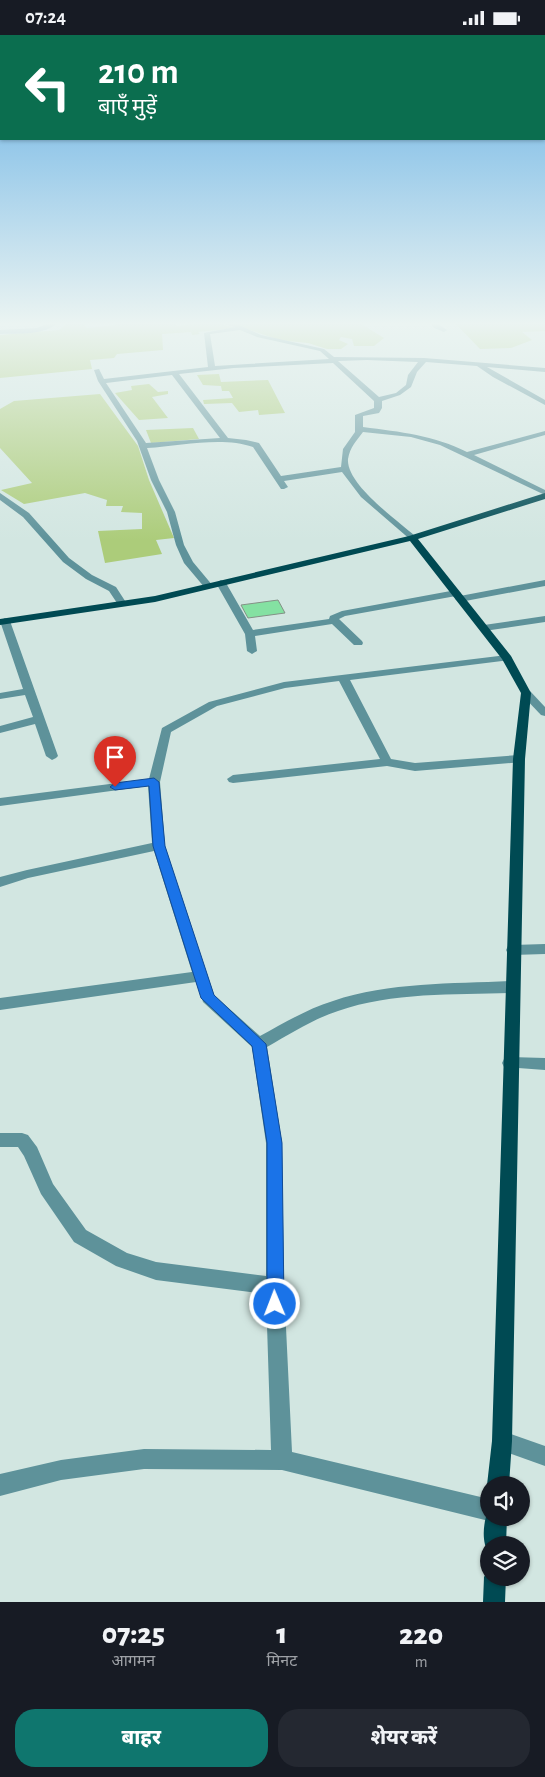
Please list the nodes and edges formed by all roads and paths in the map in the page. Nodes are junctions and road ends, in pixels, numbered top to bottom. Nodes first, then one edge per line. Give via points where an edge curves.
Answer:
1 (111, 395) edge
2 (191, 395) edge
3 (373, 395) edge
4 (391, 395) edge
5 (530, 395) edge
6 (378, 400) junction
7 (545, 403) edge
8 (359, 429) junction
9 (545, 433) edge
10 (226, 441) junction
11 (142, 447) junction
12 (469, 454) junction
13 (345, 469) junction
14 (280, 479) junction
15 (284, 487) dead end
16 (545, 495) edge
17 (0, 496) edge
18 (412, 538) junction
19 (222, 583) junction
20 (545, 583) edge
21 (208, 587) junction
22 (458, 596) junction
23 (122, 604) junction
24 (545, 619) edge
25 (334, 621) junction
26 (3, 622) edge
27 (484, 628) junction
28 (250, 634) junction
29 (358, 643) dead end
30 (252, 651) dead end
31 (507, 658) junction
32 (343, 678) junction
33 (29, 691) junction
34 (526, 693) junction
35 (0, 697) edge
36 (545, 713) edge
37 (39, 719) junction
38 (0, 730) edge
39 (52, 756) dead end
40 (519, 759) junction
41 (387, 762) junction
42 (233, 779) dead end
43 (154, 782) junction
44 (0, 802) edge
45 (159, 846) junction
46 (0, 882) edge
47 (545, 949) edge
48 (513, 950) junction
49 (201, 976) junction
50 (512, 987) junction
51 (0, 1004) edge
52 (259, 1044) junction
53 (510, 1063) junction
54 (545, 1064) edge
55 (0, 1140) edge
56 (275, 1287) junction
57 (502, 1441) junction
58 (545, 1456) edge
59 (282, 1460) junction
60 (499, 1476) edge
61 (0, 1485) edge
62 (480, 1508) edge
63 (495, 1586) edge
64 (494, 1602) edge

1 - 11 street
2 - 10 street
3 - 6 street
4 - 6 street
5 - 7 street
6 - 8 street via 376,411 359,415
8 - 12 street via 428,438
8 - 13 street via 360,432 348,443
9 - 12 street
10 - 11 street
10 - 14 street via 243,440 256,445
11 - 21 street via 171,513 180,545
12 - 16 street
13 - 14 street
13 - 18 street via 356,486
14 - 15 street
16 - 18 main road
17 - 23 street via 26,515 66,559 88,577 113,589
18 - 19 main road
18 - 22 main road
19 - 21 main road
19 - 28 street
20 - 22 street
21 - 23 main road
22 - 25 street via 342,614
22 - 27 main road
23 - 26 main road
24 - 27 street
25 - 28 street
25 - 29 street
26 - 33 street
27 - 31 main road
28 - 30 street
31 - 32 street
31 - 34 main road
32 - 41 street
32 - 43 street via 284,685 213,704 166,731
33 - 35 street
33 - 37 street
34 - 36 street
34 - 40 main road
37 - 38 street
37 - 39 street
40 - 41 street via 415,767
40 - 48 main road
41 - 42 street
43 - 44 street
43 - 45 street
45 - 46 street
45 - 49 street
47 - 48 street
48 - 50 main road
49 - 51 street
49 - 52 street via 208,998
50 - 52 street via 404,992 338,1005
50 - 53 main road
52 - 56 street via 274,1143
53 - 54 street
53 - 57 main road
55 - 56 street via 22,1140 47,1189 80,1236 122,1260 156,1271
56 - 59 street
57 - 58 street
57 - 60 main road
59 - 61 street via 144,1459 61,1470
59 - 62 street
63 - 64 main road

